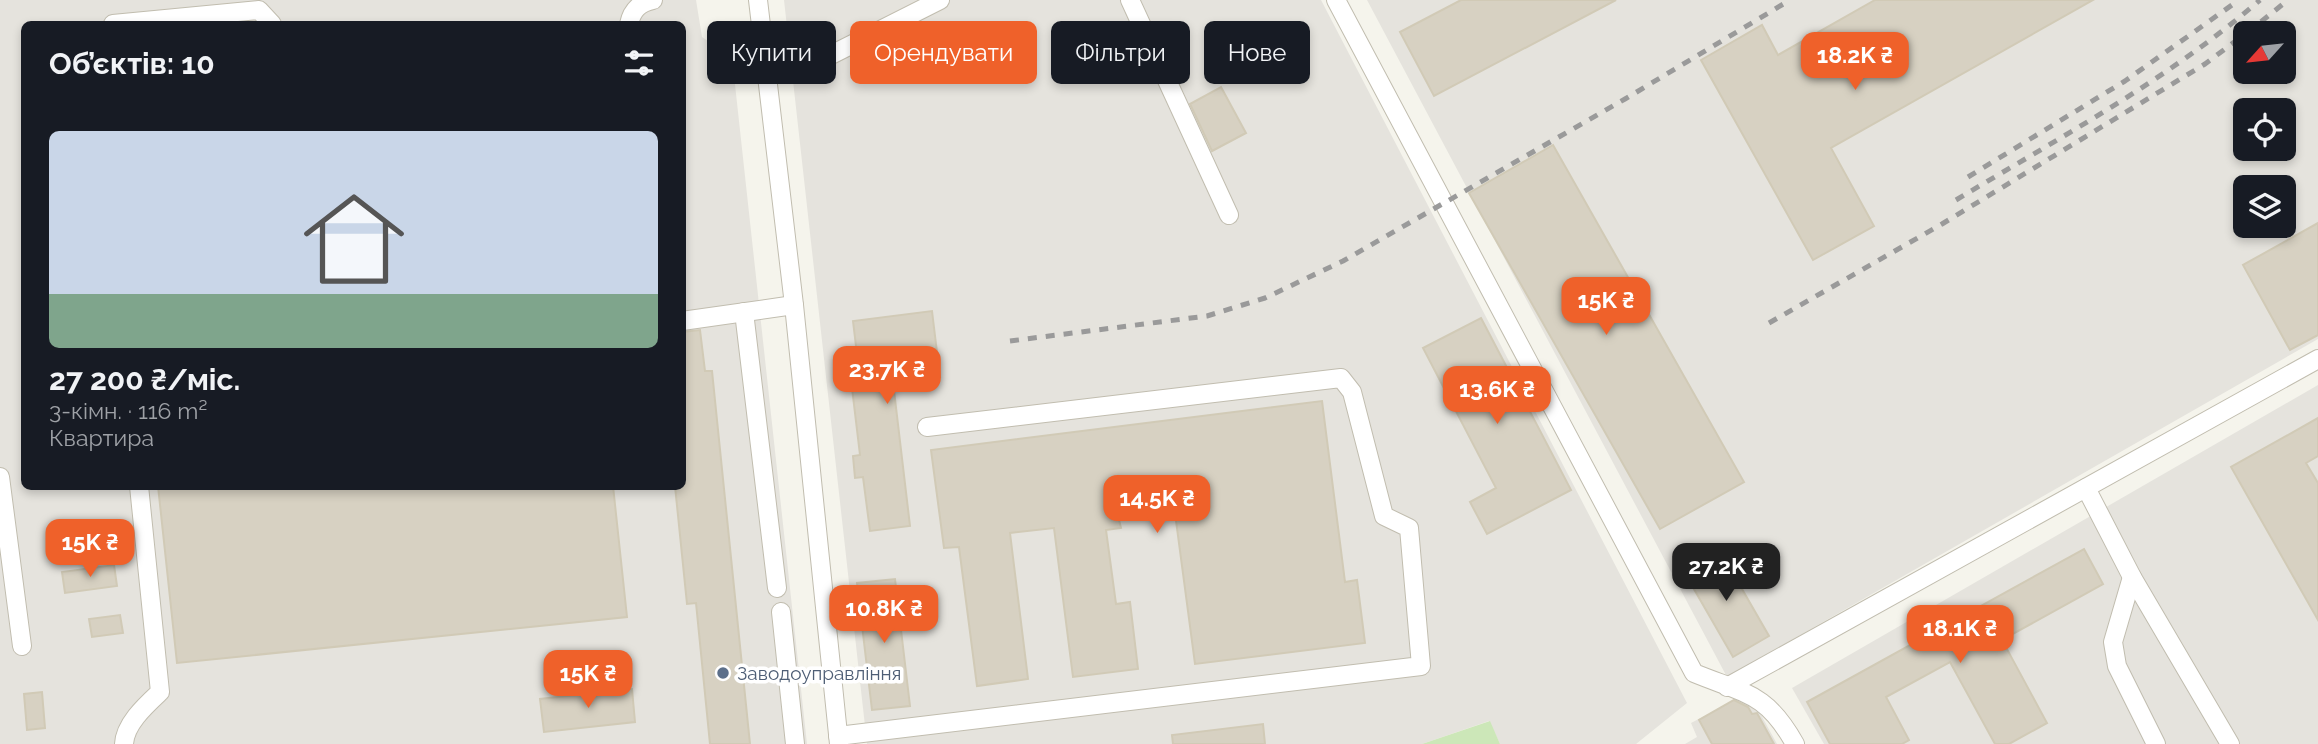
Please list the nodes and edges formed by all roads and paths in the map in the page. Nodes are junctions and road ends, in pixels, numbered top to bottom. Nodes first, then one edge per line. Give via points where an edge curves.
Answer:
1 (653, 0) edge
2 (758, 0) edge
3 (940, 0) edge
4 (1130, 0) edge
5 (1336, 0) edge
6 (142, 21) edge
7 (269, 21) edge
8 (630, 21) edge
9 (836, 52) edge
10 (1229, 215) dead end
11 (794, 305) junction
12 (744, 312) junction
13 (686, 320) edge
14 (2318, 359) edge
15 (927, 427) dead end
16 (0, 477) edge
17 (2086, 488) junction
18 (139, 490) edge
19 (2132, 577) junction
20 (776, 588) dead end
21 (780, 612) dead end
22 (22, 646) dead end
23 (1727, 687) junction
24 (839, 740) edge
25 (124, 744) edge
26 (795, 744) edge
27 (1795, 744) edge
28 (2155, 744) edge
29 (2230, 744) edge

1 - 8 street via 642,2
2 - 11 street
3 - 9 street
4 - 10 street
5 - 23 street via 1694,673
6 - 7 street via 259,9
11 - 12 street
11 - 24 street
12 - 13 street
12 - 20 street
14 - 17 street
15 - 24 street via 1341,378 1352,392 1384,516 1409,528 1421,666
16 - 22 street
17 - 19 street
17 - 23 street
18 - 25 street via 160,692 125,734
19 - 28 street via 2113,642 2118,666
19 - 29 street
21 - 26 street
23 - 27 street via 1757,697 1783,722

